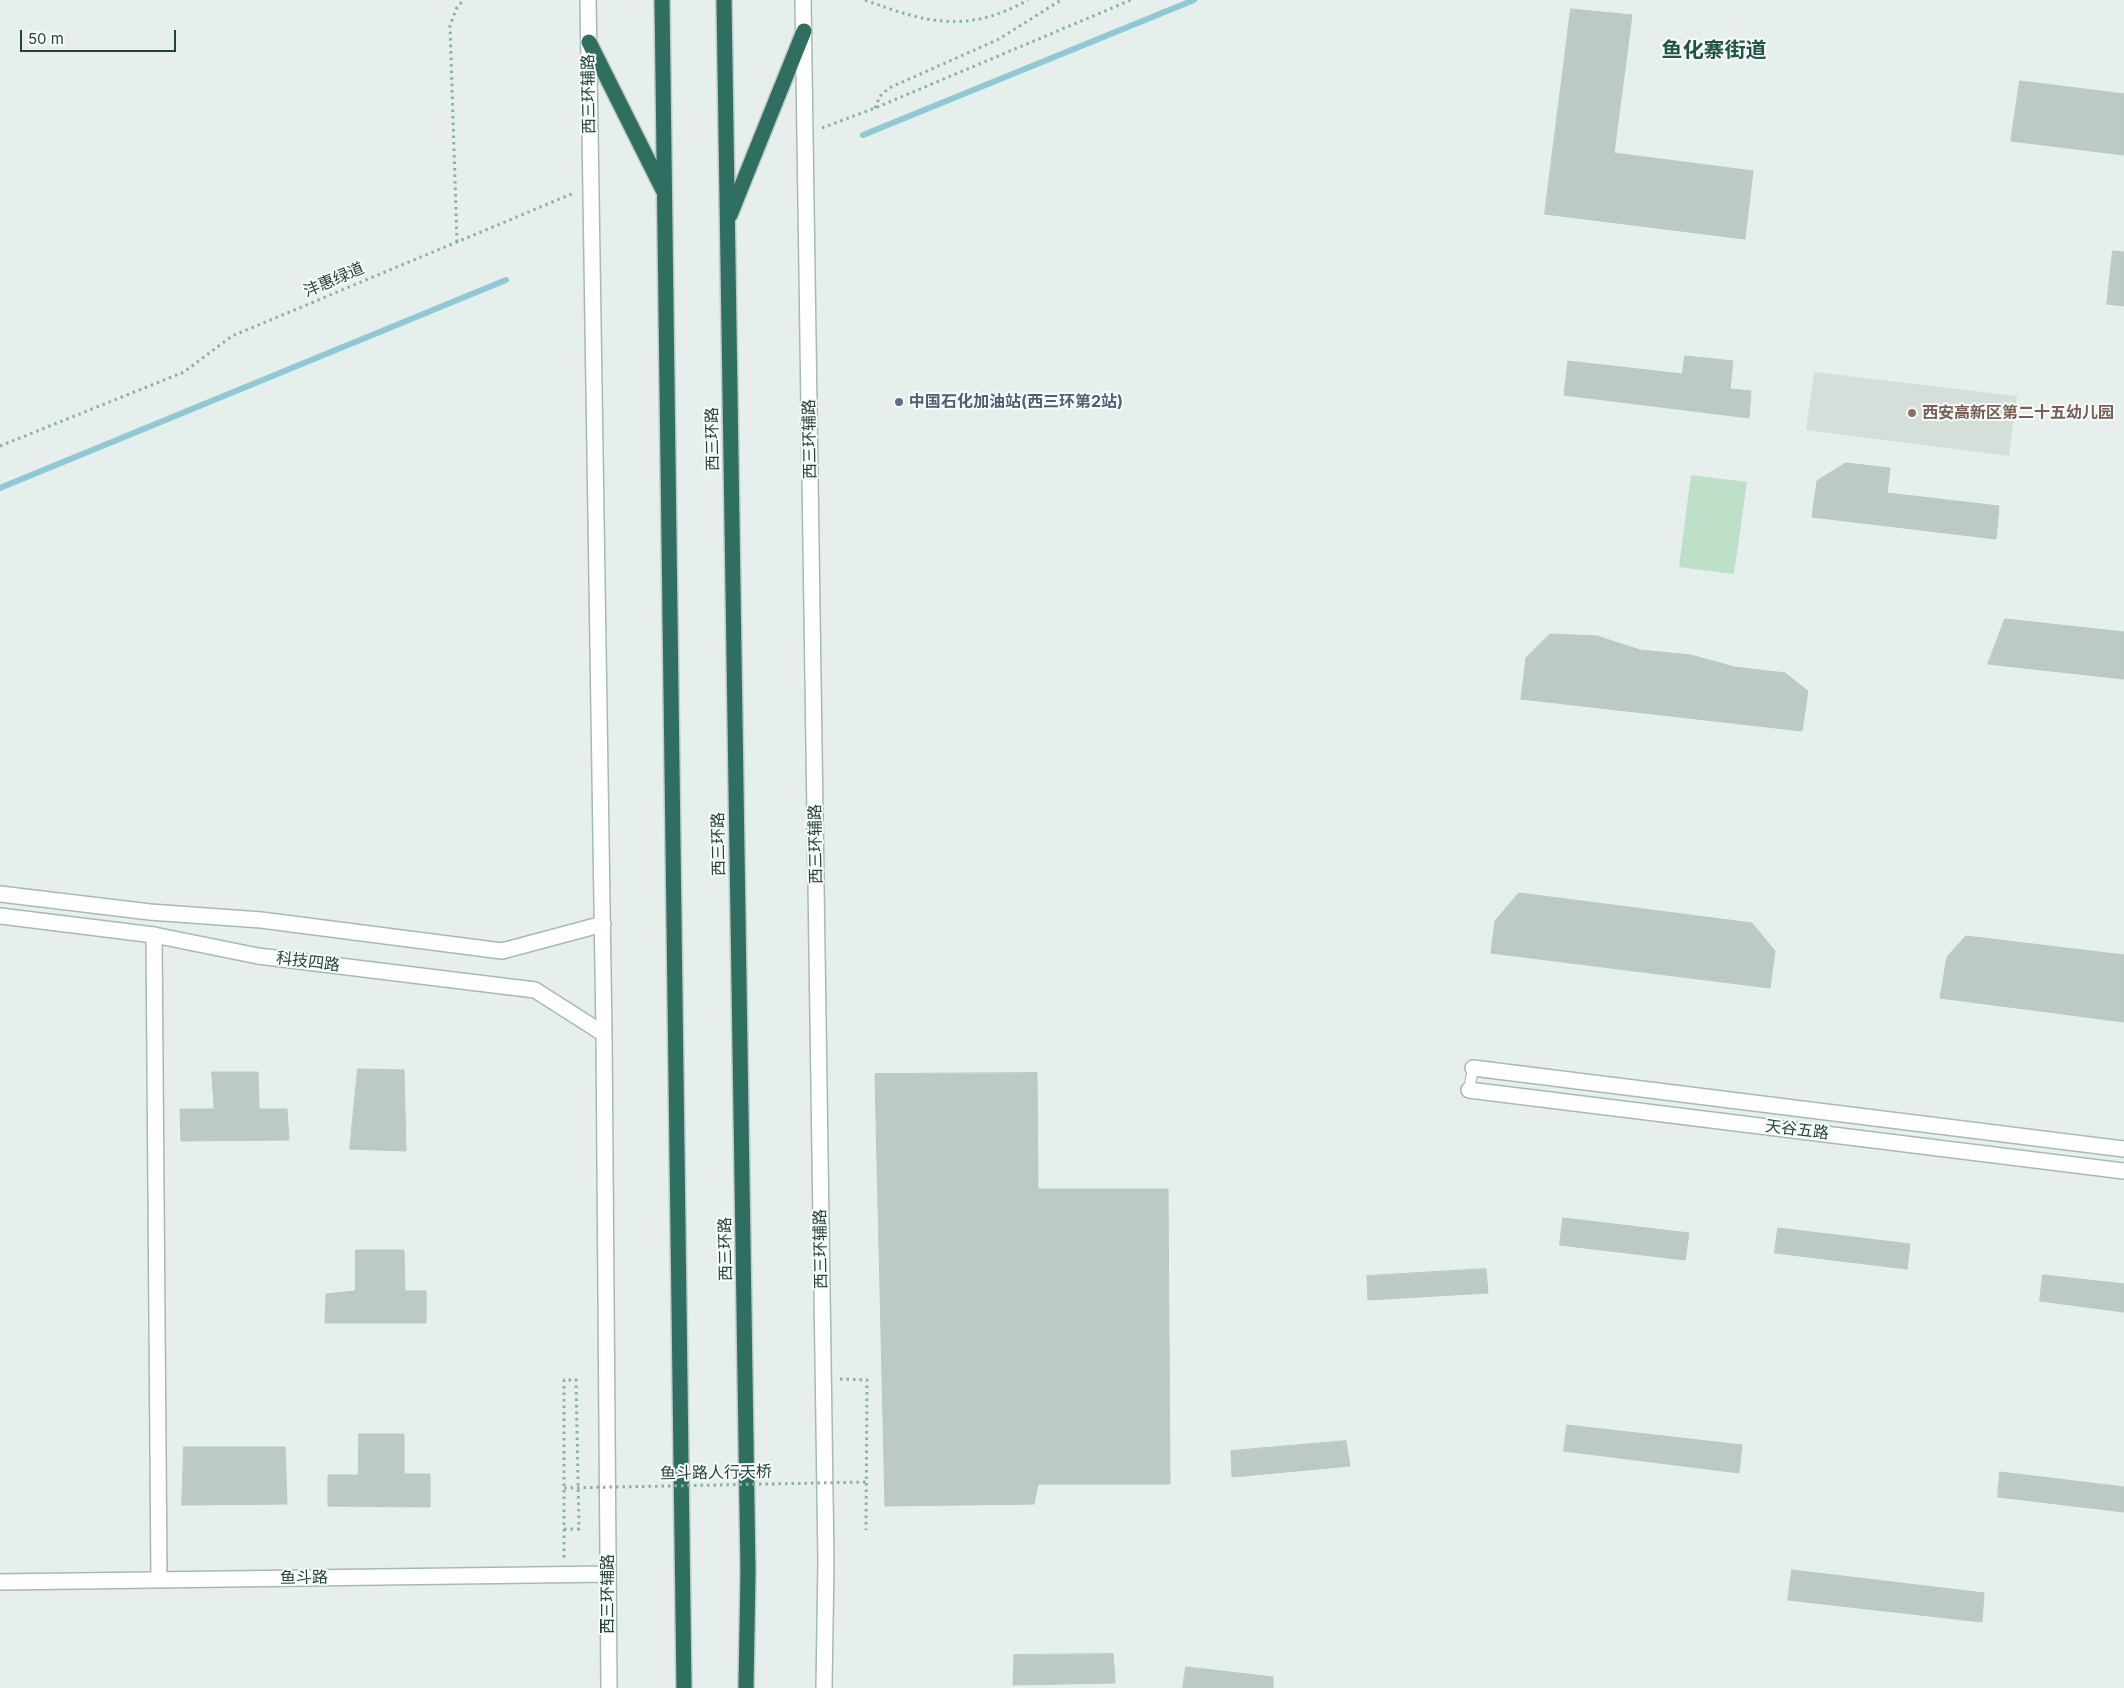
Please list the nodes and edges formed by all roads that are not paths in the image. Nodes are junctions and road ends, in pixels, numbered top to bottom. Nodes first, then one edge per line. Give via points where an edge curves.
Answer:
1 (588, 0) edge
2 (662, 0) edge
3 (724, 0) edge
4 (803, 0) edge
5 (804, 31) junction
6 (589, 42) junction
7 (665, 194) junction
8 (727, 221) junction
9 (0, 894) edge
10 (0, 916) edge
11 (602, 924) junction
12 (154, 935) junction
13 (604, 1034) junction
14 (1473, 1068) joint
15 (1469, 1090) joint
16 (2124, 1149) edge
17 (2124, 1171) edge
18 (608, 1574) junction
19 (159, 1580) junction
20 (0, 1582) edge
21 (609, 1688) edge
22 (684, 1688) edge
23 (746, 1688) edge
24 (824, 1688) edge

1 - 6 street, 西三环辅路
2 - 7 highway
3 - 8 highway, 西三环路
4 - 5 street, 西三环辅路
5 - 8 highway
5 - 24 street, 西三环辅路 via 826,1561
6 - 7 highway
6 - 11 street, 西三环辅路
7 - 22 highway
8 - 23 highway, 西三环路 via 748,1541
9 - 11 street via 150,912 261,920 502,950
10 - 12 street, 科技四路
11 - 13 street, 西三环辅路
12 - 13 street, 科技四路 via 258,956 535,990
12 - 19 street
13 - 18 street, 西三环辅路
14 - 15 lane
14 - 16 street, 天谷五路
15 - 17 street, 天谷五路
18 - 19 street, 鱼斗路
18 - 21 street, 西三环辅路
19 - 20 street, 鱼斗路

